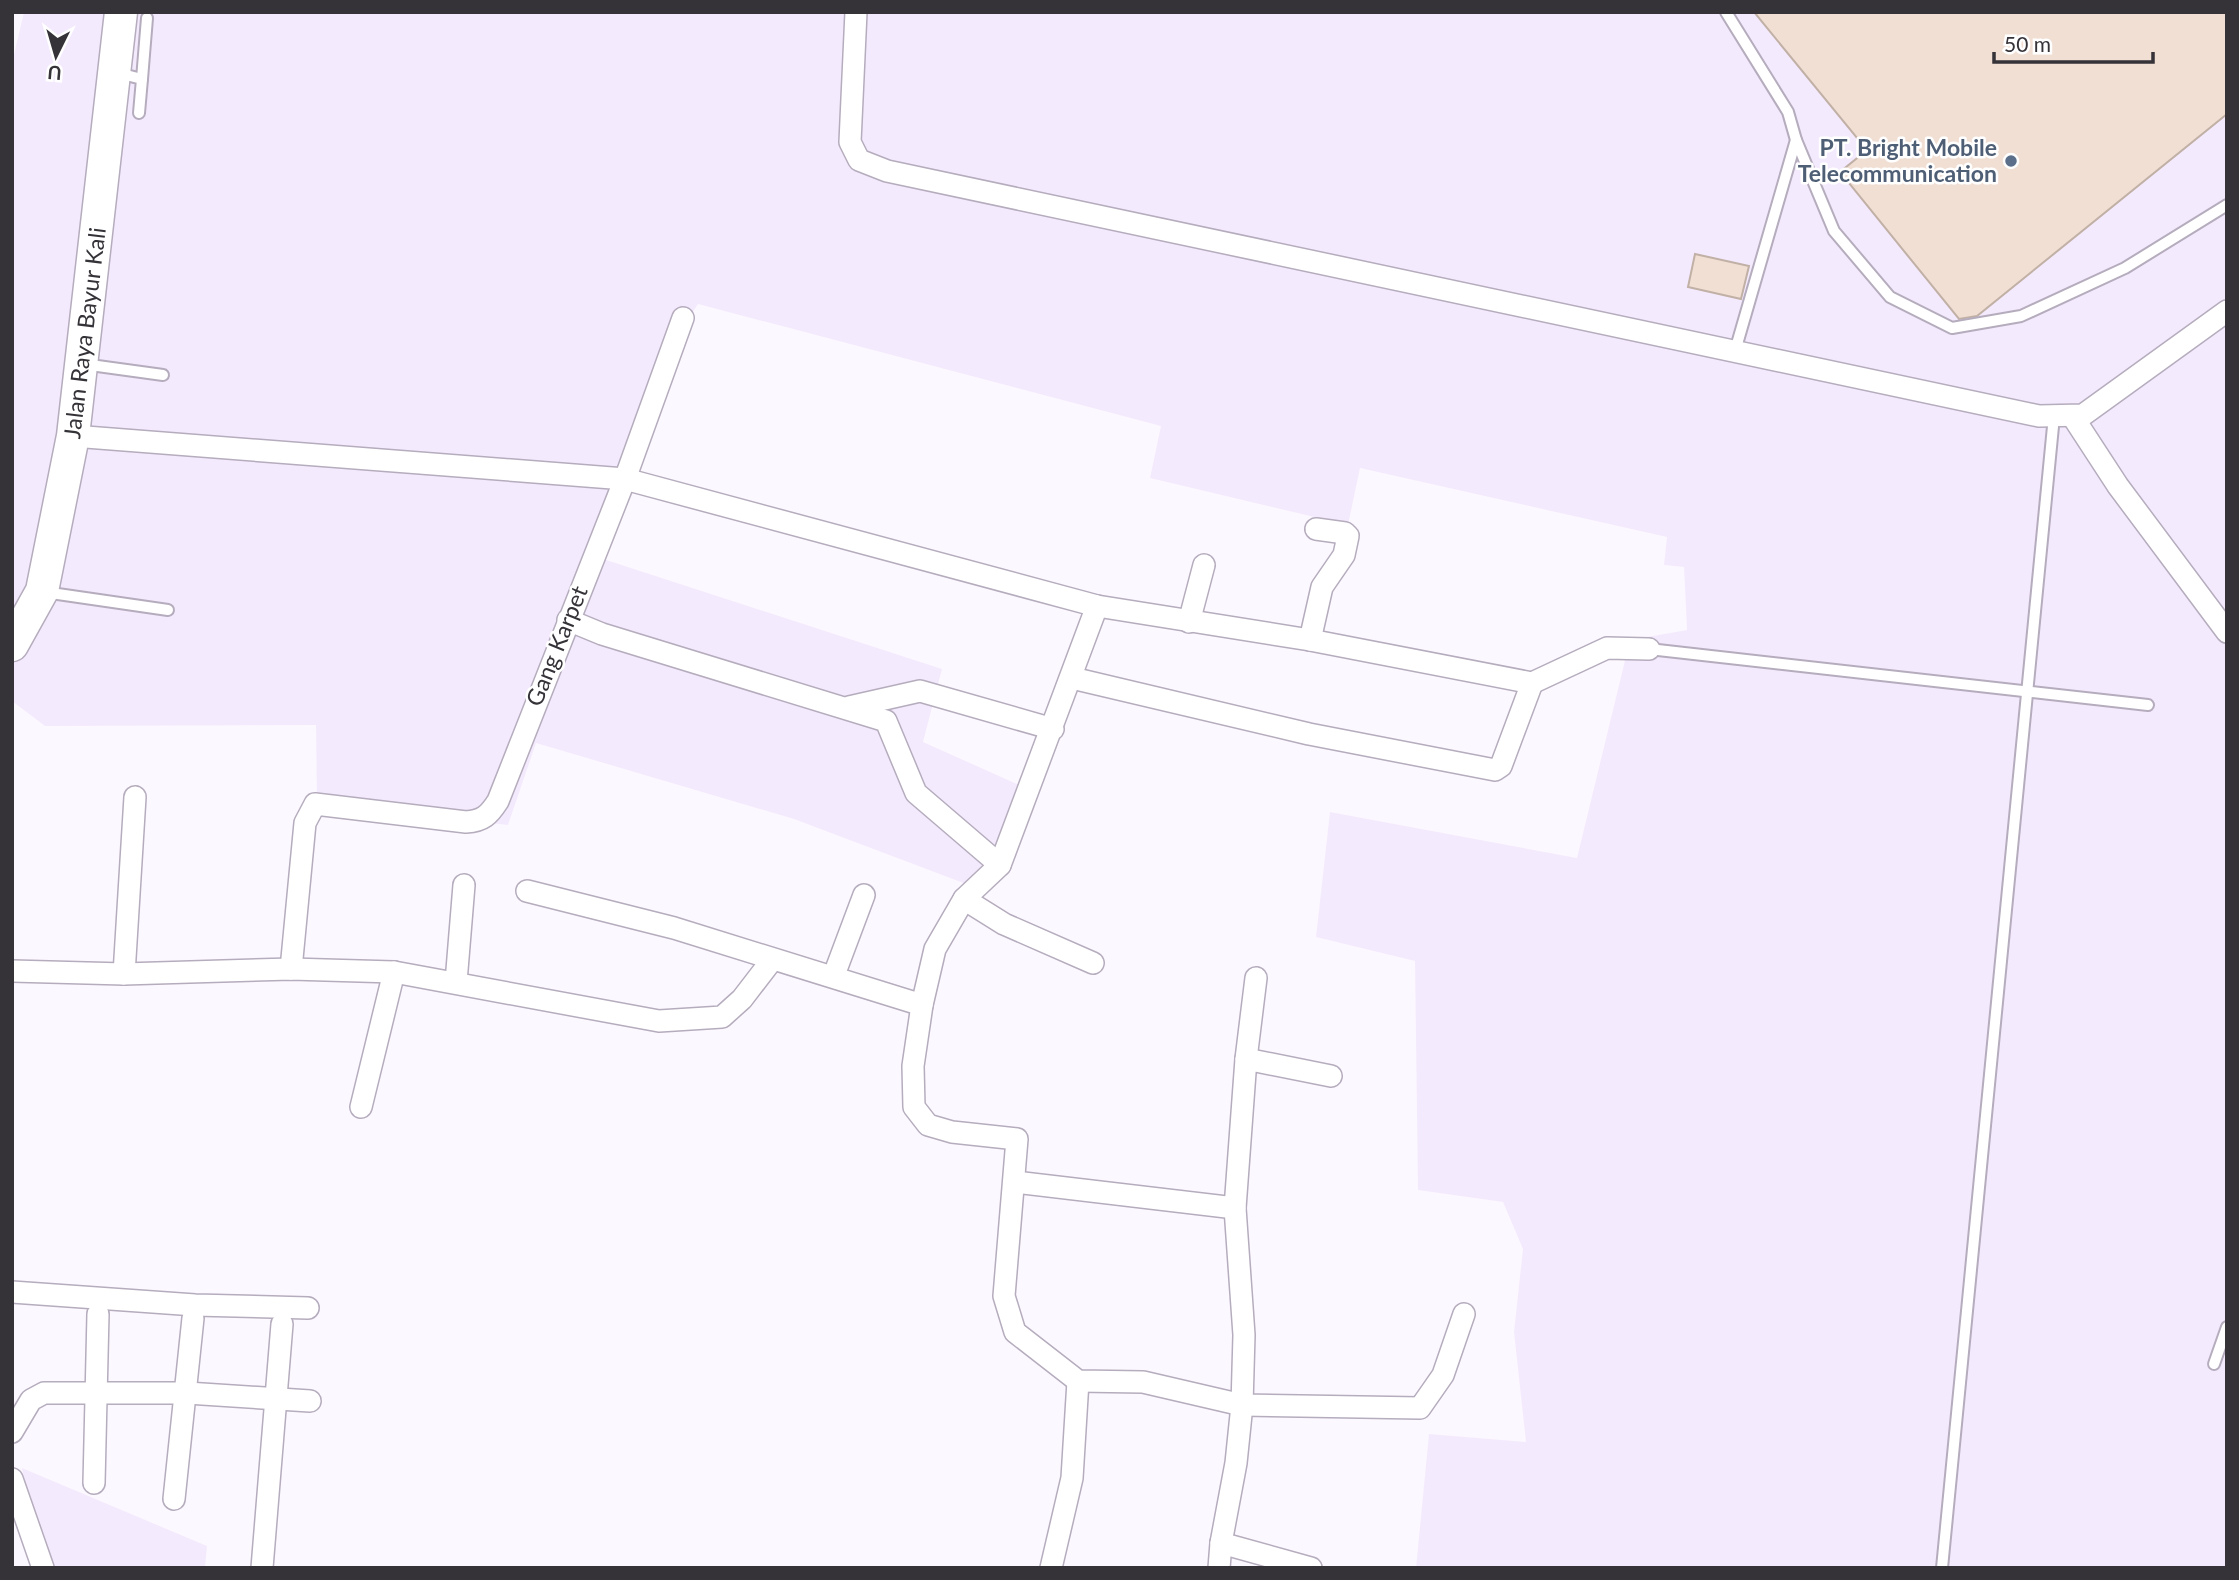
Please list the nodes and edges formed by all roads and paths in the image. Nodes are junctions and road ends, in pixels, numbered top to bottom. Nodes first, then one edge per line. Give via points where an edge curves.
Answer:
1 (856, 12) edge
2 (1726, 12) edge
3 (134, 15) edge
4 (128, 76) junction
5 (139, 113) dead end
6 (1796, 140) junction
7 (2227, 205) edge
8 (2227, 311) edge
9 (683, 318) dead end
10 (1735, 351) junction
11 (82, 364) junction
12 (163, 375) dead end
13 (2063, 416) junction
14 (74, 436) junction
15 (625, 479) junction
16 (1316, 529) dead end
17 (1204, 565) dead end
18 (42, 591) junction
19 (1097, 606) junction
20 (168, 610) dead end
21 (568, 620) junction
22 (1189, 622) junction
23 (2227, 632) edge
24 (1310, 640) junction
25 (12, 645) edge
26 (1649, 649) joint
27 (1072, 678) junction
28 (1532, 683) junction
29 (2026, 692) junction
30 (2148, 705) dead end
31 (845, 708) junction
32 (1053, 729) junction
33 (135, 797) dead end
34 (1000, 865) junction
35 (464, 885) dead end
36 (527, 891) dead end
37 (864, 895) dead end
38 (964, 899) junction
39 (772, 960) junction
40 (1093, 963) dead end
41 (291, 969) junction
42 (12, 971) edge
43 (394, 972) junction
44 (124, 974) junction
45 (834, 975) junction
46 (1256, 978) dead end
47 (456, 982) junction
48 (922, 1005) junction
49 (1246, 1059) junction
50 (1331, 1076) dead end
51 (361, 1107) dead end
52 (1016, 1164) junction
53 (1235, 1208) junction
54 (12, 1292) edge
55 (308, 1308) dead end
56 (98, 1314) dead end
57 (1464, 1314) dead end
58 (193, 1318) dead end
59 (282, 1325) dead end
60 (2227, 1327) edge
61 (2214, 1364) dead end
62 (1078, 1381) junction
63 (95, 1391) junction
64 (187, 1393) junction
65 (278, 1399) junction
66 (310, 1401) dead end
67 (1242, 1405) junction
68 (12, 1432) edge
69 (12, 1479) edge
70 (94, 1483) dead end
71 (174, 1499) dead end
72 (1221, 1543) junction
73 (43, 1568) edge
74 (262, 1568) edge
75 (1051, 1568) edge
76 (1219, 1568) edge
77 (1311, 1568) edge
78 (1942, 1568) edge

1 - 10 street via 850,142 859,160 887,171
2 - 6 lane via 1788,112
3 - 4 street, Jalan Raya Bayur Kali
4 - 5 lane
4 - 11 street, Jalan Raya Bayur Kali
6 - 7 lane via 1834,231 1891,297 1952,328 2021,316 2125,268
6 - 10 lane
8 - 13 street via 2101,404 2083,415
9 - 15 street, Gang Karpet
10 - 13 street via 2039,416
11 - 12 lane
11 - 14 street, Jalan Raya Bayur Kali
13 - 23 street
13 - 29 lane
14 - 15 street
14 - 18 street, Jalan Raya Bayur Kali
15 - 19 street
15 - 21 street, Gang Karpet
16 - 24 street via 1348,536 1344,555 1322,587
17 - 22 street
18 - 20 lane
18 - 25 street, Jalan Raya Bayur Kali
19 - 22 street
19 - 27 street
21 - 31 street
21 - 41 street, Gang Karpet via 499,801 490,814 466,822 314,804 305,823
22 - 24 street
24 - 28 street
26 - 28 street via 1607,648
26 - 29 lane
27 - 28 street via 1309,734 1495,770 1501,766
27 - 32 street
29 - 30 lane
29 - 78 lane
31 - 32 street via 920,691
31 - 34 street via 886,721 916,793
32 - 34 street
33 - 44 street
34 - 38 street
35 - 47 street
36 - 39 street via 674,928
37 - 45 street
38 - 40 street via 1004,924
38 - 48 street via 936,949
39 - 45 street
39 - 47 street via 742,999 722,1017 709,1018 659,1021
41 - 43 street
41 - 44 street
42 - 44 street
43 - 47 street
43 - 51 street
45 - 48 street
46 - 49 street
48 - 52 street via 913,1066 914,1107 928,1125 1017,1139
49 - 50 street
49 - 53 street
52 - 53 street
52 - 62 street via 1004,1296 1015,1332
53 - 67 street via 1244,1335
54 - 55 street
56 - 63 street
57 - 67 street via 1443,1375 1420,1408
58 - 64 street
59 - 65 street
60 - 61 lane
62 - 67 street via 1143,1382
62 - 75 street via 1072,1478
63 - 64 street
63 - 68 street via 44,1393 31,1401
63 - 70 street
64 - 65 street
64 - 71 street
65 - 66 street
65 - 74 street
67 - 72 street
69 - 73 street
72 - 76 street
72 - 77 street

